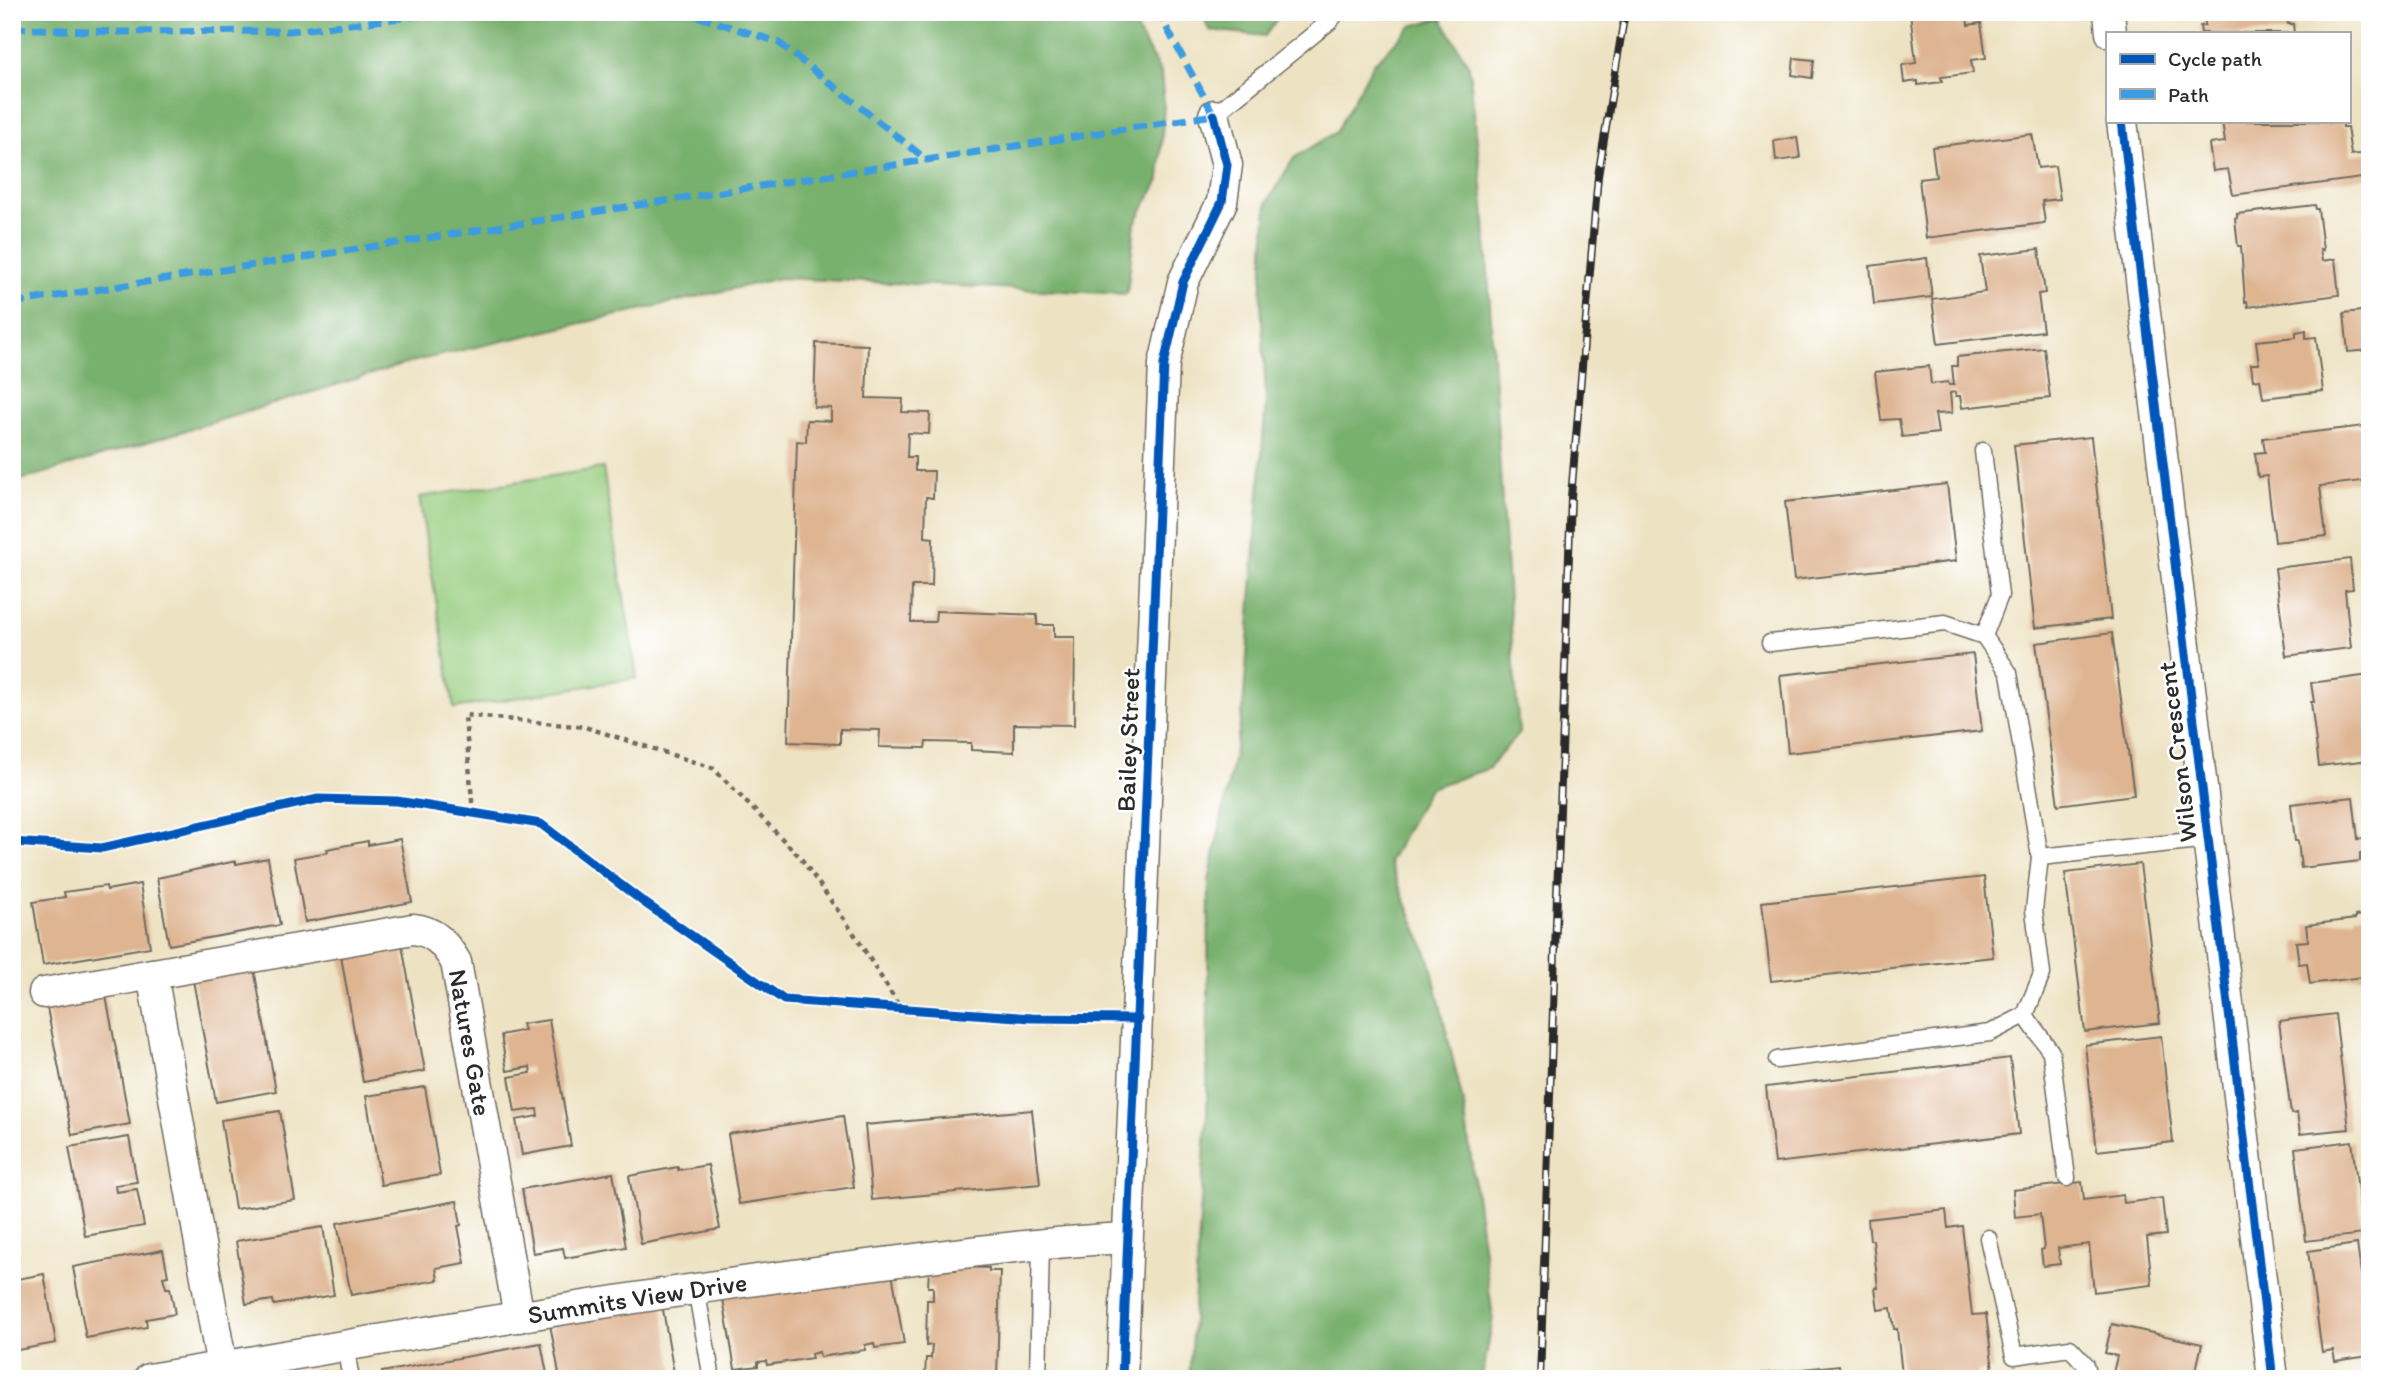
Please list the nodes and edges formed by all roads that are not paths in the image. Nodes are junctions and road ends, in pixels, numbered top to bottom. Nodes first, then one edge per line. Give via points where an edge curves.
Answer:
1 (1337, 12) edge
2 (2109, 12) edge
3 (2111, 32) edge
4 (1214, 115) joint
5 (2122, 122) edge
6 (1983, 451) dead end
7 (1984, 636) junction
8 (1770, 643) dead end
9 (2208, 839) junction
10 (2040, 857) junction
11 (152, 974) junction
12 (44, 993) dead end
13 (2025, 1015) junction
14 (1777, 1060) dead end
15 (2067, 1178) dead end
16 (1127, 1238) junction
17 (1988, 1238) dead end
18 (1041, 1245) junction
19 (696, 1288) junction
20 (519, 1317) junction
21 (345, 1346) junction
22 (222, 1367) junction
23 (149, 1379) edge
24 (351, 1379) edge
25 (712, 1379) edge
26 (1038, 1379) edge
27 (1122, 1379) edge
28 (2090, 1379) edge
29 (2273, 1379) edge

1 - 4 lane, Bailey Street
2 - 3 street
4 - 16 street, Bailey Street via 1227,164 1222,202 1183,282 1164,364
5 - 9 street, Wilson Crescent
6 - 7 lane via 2000,595
7 - 8 lane via 1945,623
7 - 10 lane via 2009,673
9 - 10 lane
9 - 29 street, Wilson Crescent
10 - 13 lane via 2034,910 2042,974
11 - 12 street, Natures Gate
11 - 20 street, Natures Gate via 413,929 427,930 445,944 456,962
11 - 22 street
13 - 14 lane via 1990,1033
13 - 15 lane via 2052,1052
16 - 18 street, Summits View Drive
16 - 27 street, Bailey Street
17 - 28 lane via 2014,1356 2070,1348 2086,1365
18 - 19 street, Summits View Drive
18 - 26 lane
19 - 20 street, Summits View Drive
19 - 25 lane
20 - 21 street, Summits View Drive
21 - 22 street, Summits View Drive
21 - 24 lane
22 - 23 street, Summits View Drive

